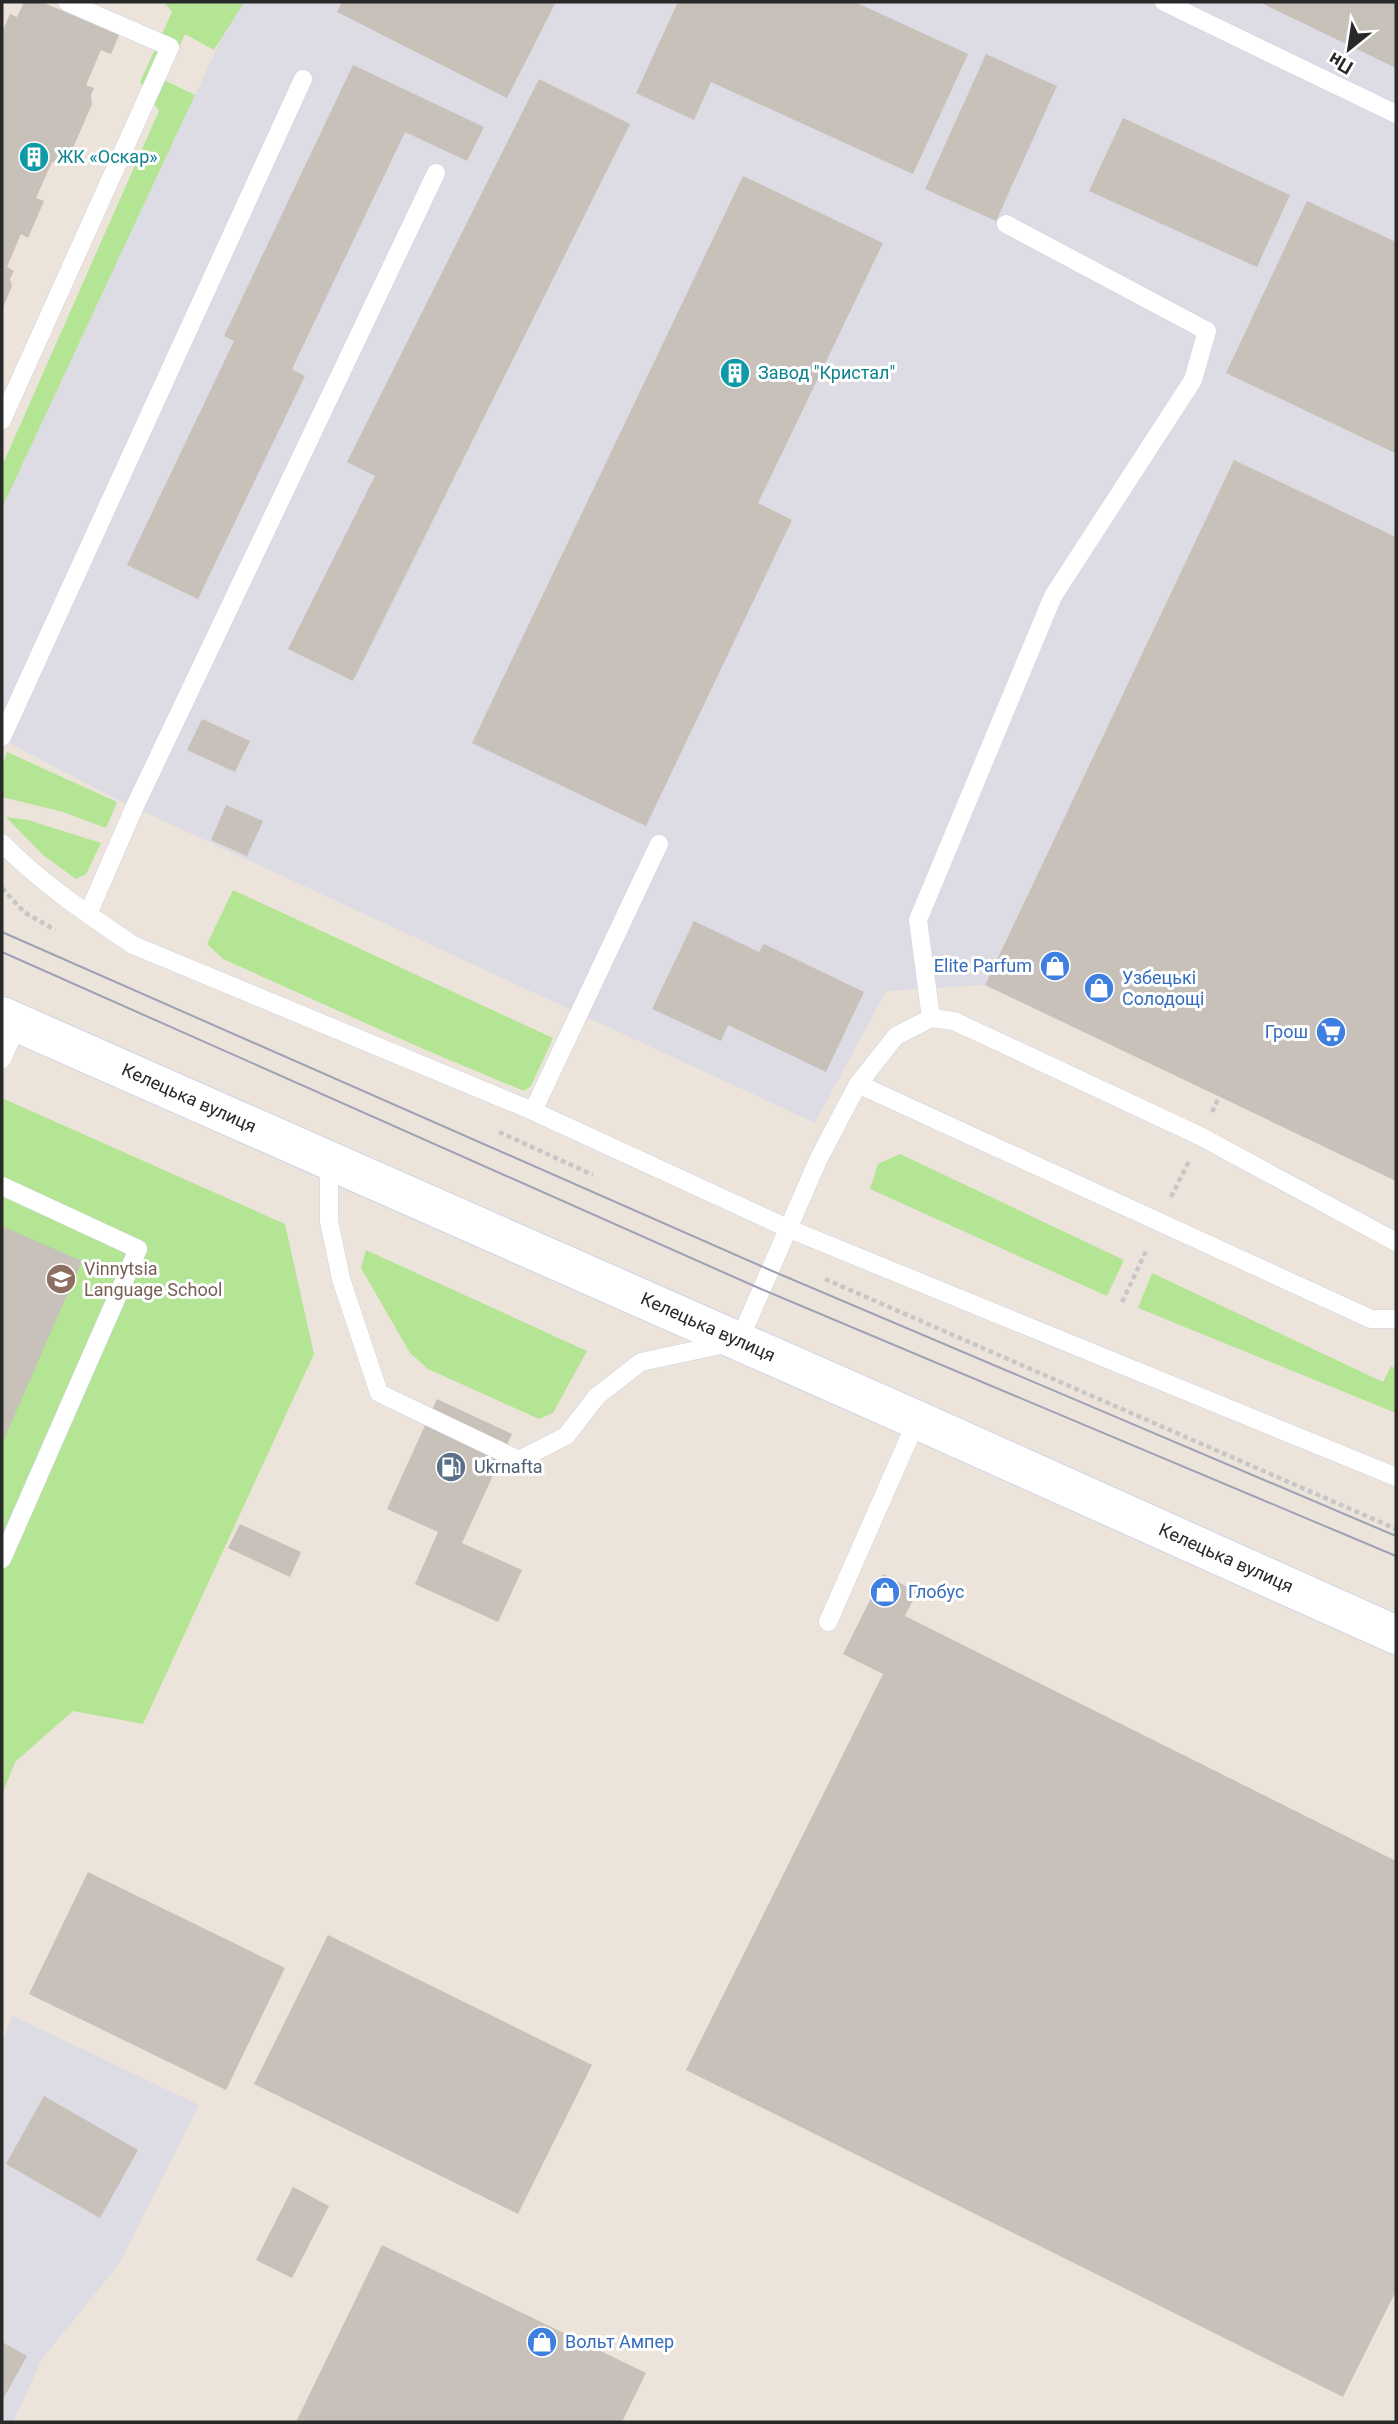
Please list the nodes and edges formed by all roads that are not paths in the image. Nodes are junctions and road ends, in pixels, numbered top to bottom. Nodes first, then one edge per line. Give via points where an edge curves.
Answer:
1 (67, 2) edge
2 (1164, 2) edge
3 (303, 79) dead end
4 (1396, 114) edge
5 (436, 173) dead end
6 (1006, 225) dead end
7 (2, 420) edge
8 (2, 737) edge
9 (2, 843) edge
10 (659, 844) dead end
11 (88, 914) junction
12 (931, 1018) junction
13 (10, 1019) edge
14 (2, 1059) edge
15 (858, 1084) junction
16 (533, 1111) junction
17 (328, 1160) junction
18 (2, 1186) edge
19 (787, 1228) junction
20 (1396, 1242) edge
21 (1396, 1320) edge
22 (738, 1340) junction
23 (917, 1420) junction
24 (1396, 1477) edge
25 (2, 1559) edge
26 (828, 1622) dead end
27 (1396, 1634) edge

1 - 7 lane via 170,47
2 - 4 lane
3 - 8 lane
5 - 11 lane
6 - 12 lane via 1208,331 1193,380 1053,596 918,919
9 - 11 lane
10 - 16 lane
11 - 16 lane via 133,944
12 - 15 lane via 896,1036
12 - 20 lane via 954,1021 1200,1136
13 - 14 lane, Келецька вулиця
13 - 17 main road, Келецька вулиця
15 - 19 lane
15 - 21 lane via 1371,1319
16 - 19 lane
17 - 22 main road, Келецька вулиця
17 - 22 lane via 329,1221 341,1279 379,1393 519,1460 566,1436 597,1396 641,1362
18 - 25 lane via 138,1249
19 - 22 lane
19 - 24 lane
22 - 23 main road, Келецька вулиця
23 - 26 lane
23 - 27 main road, Келецька вулиця

